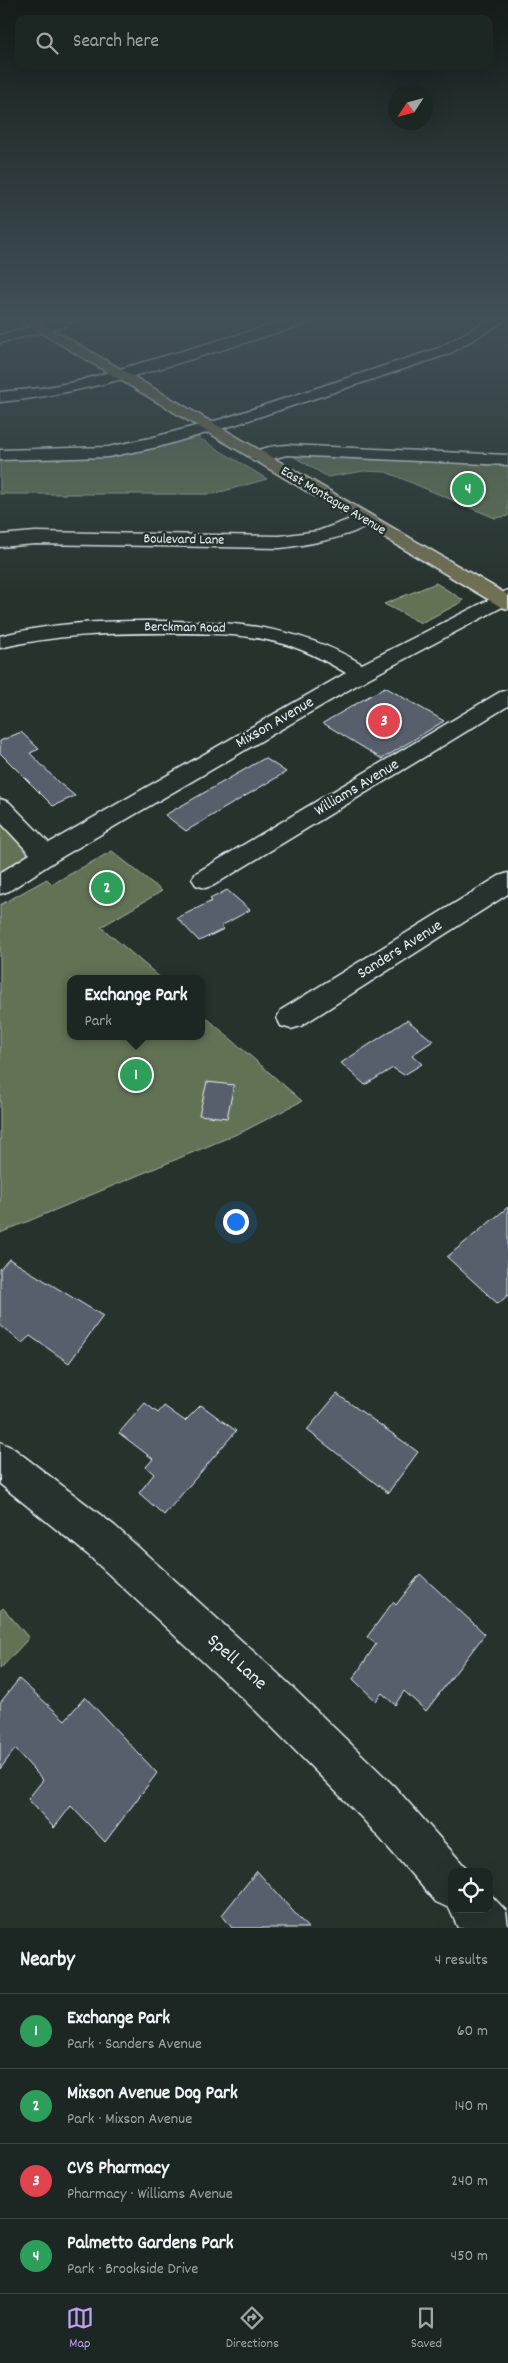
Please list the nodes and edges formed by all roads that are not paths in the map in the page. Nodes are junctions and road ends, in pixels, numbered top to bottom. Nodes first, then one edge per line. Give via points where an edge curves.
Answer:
1 (182, 412) edge
2 (255, 412) edge
3 (208, 427) junction
4 (0, 455) edge
5 (259, 457) junction
6 (508, 460) edge
7 (364, 520) junction
8 (0, 540) edge
9 (506, 599) edge
10 (0, 642) edge
11 (361, 673) junction
12 (508, 697) edge
13 (0, 807) edge
14 (46, 855) junction
15 (0, 871) edge
16 (205, 879) dead end
17 (508, 882) edge
18 (0, 885) edge
19 (291, 1018) dead end
20 (0, 1461) edge
21 (448, 1881) edge
22 (476, 1913) edge
23 (489, 1928) edge

1 - 3 main road, East Montague Avenue
2 - 3 street
3 - 4 street via 108,452
3 - 5 main road, East Montague Avenue
5 - 6 street via 287,450
5 - 7 main road, East Montague Avenue
7 - 8 street, Boulevard Lane via 313,539 280,542
7 - 9 main road, East Montague Avenue
9 - 11 street, Mixson Avenue
10 - 11 street, Berckman Road via 55,631 105,627 223,627 294,640
11 - 14 street, Mixson Avenue
12 - 16 street, Williams Avenue
13 - 14 street
14 - 15 street
14 - 18 street
17 - 19 street, Sanders Avenue
20 - 21 street, Spell Lane via 101,1540 271,1696 378,1802
22 - 23 street

